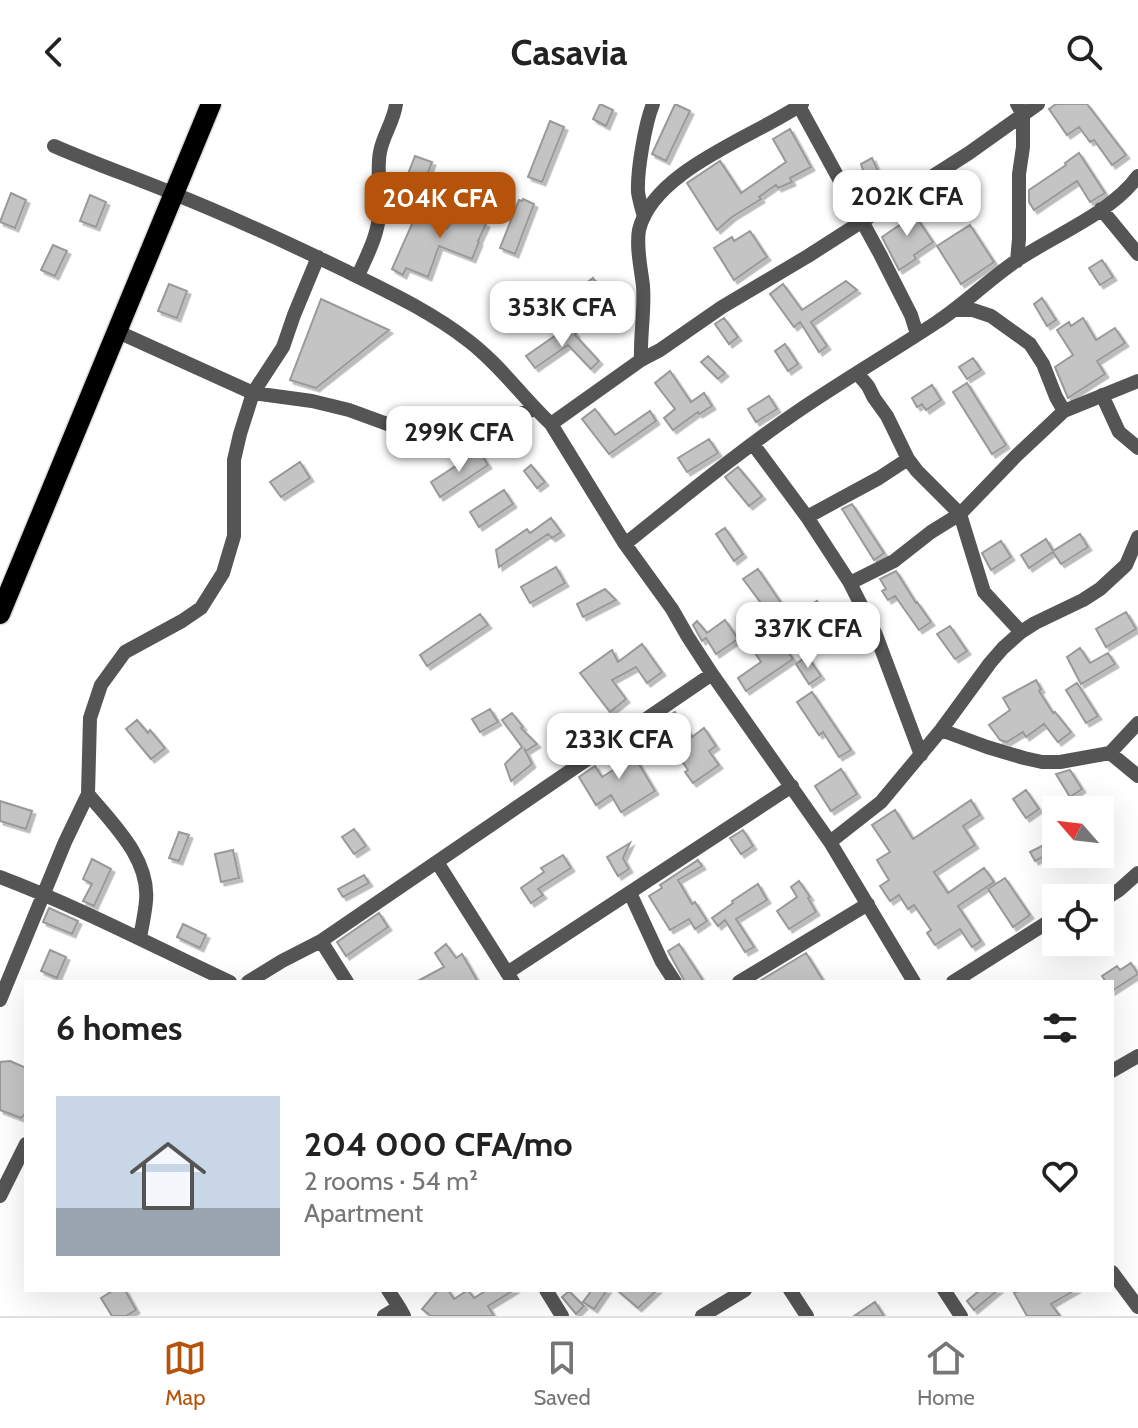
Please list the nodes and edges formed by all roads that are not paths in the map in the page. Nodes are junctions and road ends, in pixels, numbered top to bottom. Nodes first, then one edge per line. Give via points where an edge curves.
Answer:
1 (211, 104) edge
2 (396, 104) edge
3 (653, 104) edge
4 (1038, 104) edge
5 (800, 105) edge
6 (1020, 110) edge
7 (54, 146) dead end
8 (1138, 176) edge
9 (174, 194) junction
10 (1101, 209) junction
11 (644, 217) junction
12 (862, 222) junction
13 (1138, 254) edge
14 (318, 257) junction
15 (1017, 261) junction
16 (358, 276) junction
17 (954, 310) junction
18 (116, 331) junction
19 (917, 334) junction
20 (641, 360) junction
21 (857, 373) junction
22 (1138, 381) edge
23 (253, 393) junction
24 (1102, 395) junction
25 (536, 409) junction
26 (1064, 411) junction
27 (551, 424) junction
28 (753, 444) junction
29 (1138, 448) edge
30 (908, 459) junction
31 (960, 514) junction
32 (807, 517) junction
33 (1138, 537) edge
34 (625, 544) junction
35 (1119, 573) junction
36 (1138, 574) edge
37 (850, 583) junction
38 (0, 614) edge
39 (1021, 632) junction
40 (712, 674) junction
41 (1138, 723) edge
42 (941, 730) junction
43 (1110, 753) junction
44 (921, 755) junction
45 (1138, 776) edge
46 (792, 786) junction
47 (88, 794) junction
48 (830, 842) junction
49 (437, 862) junction
50 (1138, 873) edge
51 (0, 877) edge
52 (43, 893) junction
53 (630, 893) junction
54 (1114, 893) edge
55 (868, 904) junction
56 (1042, 926) edge
57 (140, 938) junction
58 (321, 941) junction
59 (510, 978) edge
60 (226, 980) edge
61 (251, 980) edge
62 (346, 980) edge
63 (674, 980) edge
64 (742, 980) edge
65 (913, 980) edge
66 (956, 980) edge
67 (0, 1000) edge
68 (1138, 1056) edge
69 (1114, 1070) edge
70 (24, 1148) edge
71 (0, 1196) edge
72 (1114, 1275) edge
73 (389, 1292) edge
74 (547, 1292) edge
75 (742, 1292) edge
76 (791, 1292) edge
77 (945, 1292) edge
78 (1138, 1307) edge
79 (402, 1311) edge
80 (384, 1316) edge
81 (562, 1316) edge
82 (702, 1316) edge
83 (807, 1316) edge
84 (961, 1316) edge

1 - 9 main road
2 - 16 street via 380,148 375,237
3 - 11 street via 639,175
4 - 6 street
5 - 11 street via 677,177
5 - 12 street
6 - 12 street via 969,153
6 - 15 street
7 - 9 street
8 - 10 street
9 - 14 street
9 - 18 main road
10 - 13 street
10 - 15 street
11 - 20 street via 639,232
12 - 19 street
12 - 20 street
14 - 16 street
14 - 23 street via 283,347
15 - 17 street
16 - 25 street via 470,342
17 - 19 street
17 - 26 street via 991,316 1030,344
18 - 23 street
18 - 38 main road
19 - 21 street
20 - 27 street
21 - 28 street
21 - 30 street
22 - 24 street
23 - 25 street via 312,401 419,430 477,426
23 - 47 street via 234,460 234,536 223,573 201,608 125,652 101,685 90,718
24 - 26 street
24 - 29 street via 1119,432
25 - 27 street
26 - 31 street
27 - 34 street
28 - 32 street
28 - 34 street
30 - 31 street
30 - 32 street
31 - 37 street via 894,561
31 - 39 street via 984,592
32 - 37 street
33 - 35 street
34 - 40 street
35 - 36 street
35 - 39 street via 1083,600
37 - 44 street via 876,635
39 - 42 street via 990,663
40 - 46 street
40 - 49 street
41 - 43 street
42 - 43 street via 1042,762
42 - 44 street
43 - 45 street
44 - 48 street via 881,802
46 - 48 street
46 - 53 street
47 - 52 street
47 - 57 street via 130,847 143,873 147,898
48 - 55 street
49 - 58 street
49 - 59 street
50 - 54 street
51 - 52 street
52 - 57 street
52 - 67 street
53 - 59 street
53 - 63 street
55 - 64 street
55 - 65 street
56 - 66 street
57 - 60 street
58 - 61 street
58 - 62 street
68 - 69 street
70 - 71 street
72 - 78 street
73 - 79 street
74 - 81 street
75 - 82 street
76 - 83 street
77 - 84 street
79 - 80 street

